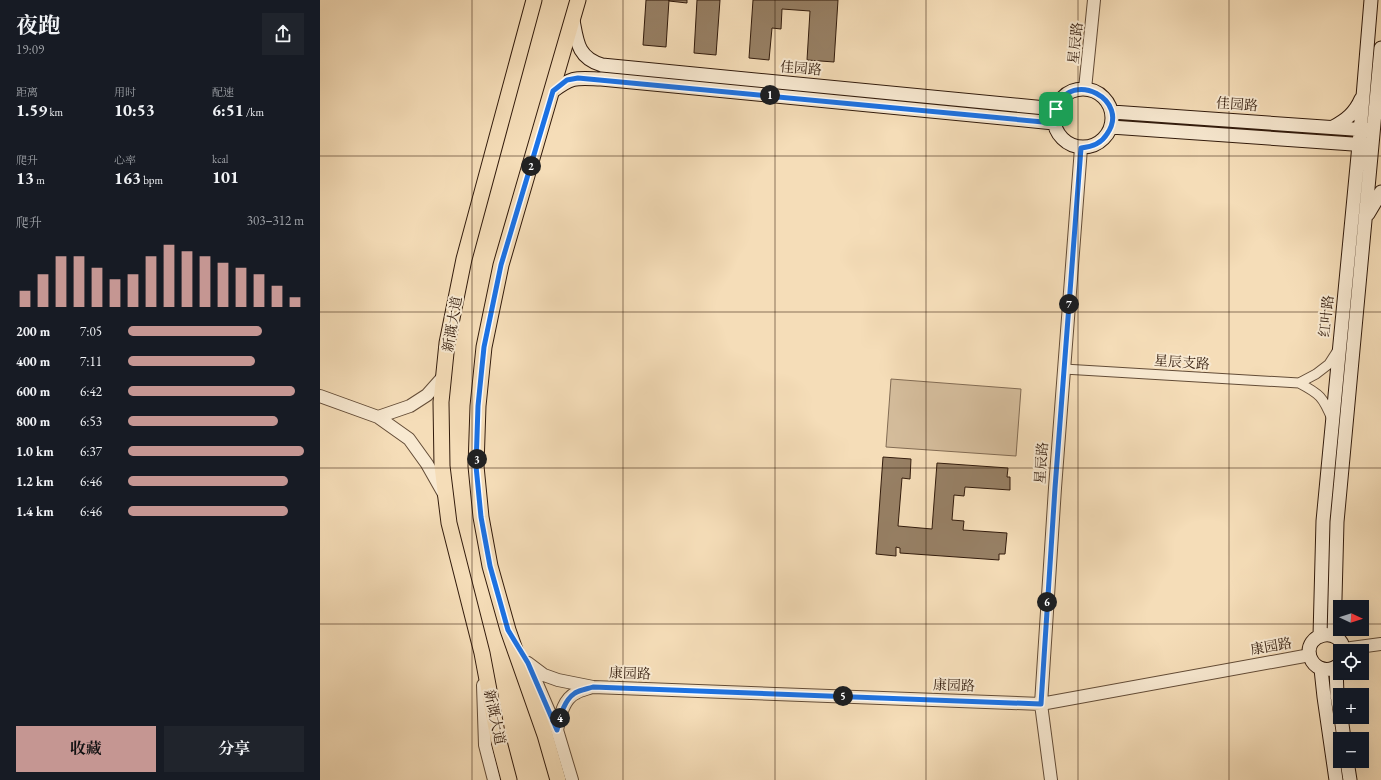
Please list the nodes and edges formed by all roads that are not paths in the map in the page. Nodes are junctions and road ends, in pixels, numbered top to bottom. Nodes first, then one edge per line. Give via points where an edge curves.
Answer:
1 (534, 0) edge
2 (578, 0) edge
3 (1094, 0) edge
4 (1371, 0) edge
5 (573, 20) junction
6 (1381, 48) edge
7 (1085, 90) junction
8 (553, 91) junction
9 (1363, 96) junction
10 (1056, 109) junction
11 (1112, 112) junction
12 (1054, 123) junction
13 (1111, 127) junction
14 (1333, 127) junction
15 (1360, 129) junction
16 (1377, 131) edge
17 (1359, 145) junction
18 (1377, 146) edge
19 (1081, 148) junction
20 (1381, 192) edge
21 (1365, 219) junction
22 (1339, 349) junction
23 (1064, 369) junction
24 (443, 377) junction
25 (1299, 383) junction
26 (320, 396) edge
27 (378, 417) junction
28 (1332, 419) junction
29 (446, 498) junction
30 (1335, 600) edge
31 (508, 630) junction
32 (1320, 636) junction
33 (1333, 636) edge
34 (1334, 636) edge
35 (1342, 644) edge
36 (1381, 644) edge
37 (1369, 646) edge
38 (482, 654) junction
39 (1310, 655) junction
40 (528, 663) junction
41 (1321, 668) junction
42 (1333, 668) edge
43 (593, 687) junction
44 (1041, 704) junction
45 (557, 730) junction
46 (1348, 768) edge
47 (494, 780) edge
48 (509, 780) edge
49 (558, 780) edge
50 (572, 780) edge
51 (1051, 780) edge
52 (1336, 780) edge
53 (1350, 780) edge

1 - 24 main road, 新溉大道 via 464,258
2 - 5 main road
3 - 7 street, 星辰路
4 - 9 main road, 红叶路
5 - 8 main road
5 - 10 main road, 佳园路 via 582,53 592,62 602,65
6 - 16 main road
7 - 10 main road via 1070,92 1059,102
7 - 11 main road via 1100,95
8 - 12 main road via 567,80 601,79
8 - 31 main road via 501,265 484,347 478,406 476,466 481,517 490,566
9 - 14 main road via 1352,114
9 - 15 main road, 红叶路
10 - 12 main road
11 - 13 main road
11 - 14 main road, 佳园路
12 - 19 main road via 1065,141
13 - 17 main road
13 - 19 main road via 1104,139 1097,144
14 - 15 main road, 佳园路
15 - 16 main road, 佳园路
15 - 17 main road, 红叶路
16 - 18 main road
17 - 18 main road
17 - 22 main road, 红叶路
18 - 21 main road
19 - 23 street, 星辰路
20 - 21 main road
21 - 30 main road via 1337,522
22 - 25 street via 1329,364
22 - 28 main road, 红叶路
23 - 25 street, 星辰支路
23 - 44 street, 星辰路
24 - 27 street via 428,395 410,406
24 - 29 main road, 新溉大道 via 440,441
25 - 28 street via 1314,391 1324,401
26 - 27 street
27 - 29 street via 409,439
28 - 32 main road, 红叶路 via 1323,522
29 - 38 main road, 新溉大道
31 - 40 street
31 - 49 main road
32 - 33 main road
32 - 39 main road via 1312,643
34 - 35 main road
36 - 37 street
38 - 47 street, 新溉大道 via 485,745
38 - 48 main road, 新溉大道
39 - 41 main road via 1315,665
39 - 44 street, 康园路
40 - 43 street via 544,675
40 - 45 street
41 - 42 main road
41 - 52 main road
43 - 44 street, 康园路
43 - 45 street via 575,693 567,701
44 - 51 street, 星辰路
45 - 50 street
46 - 53 main road

